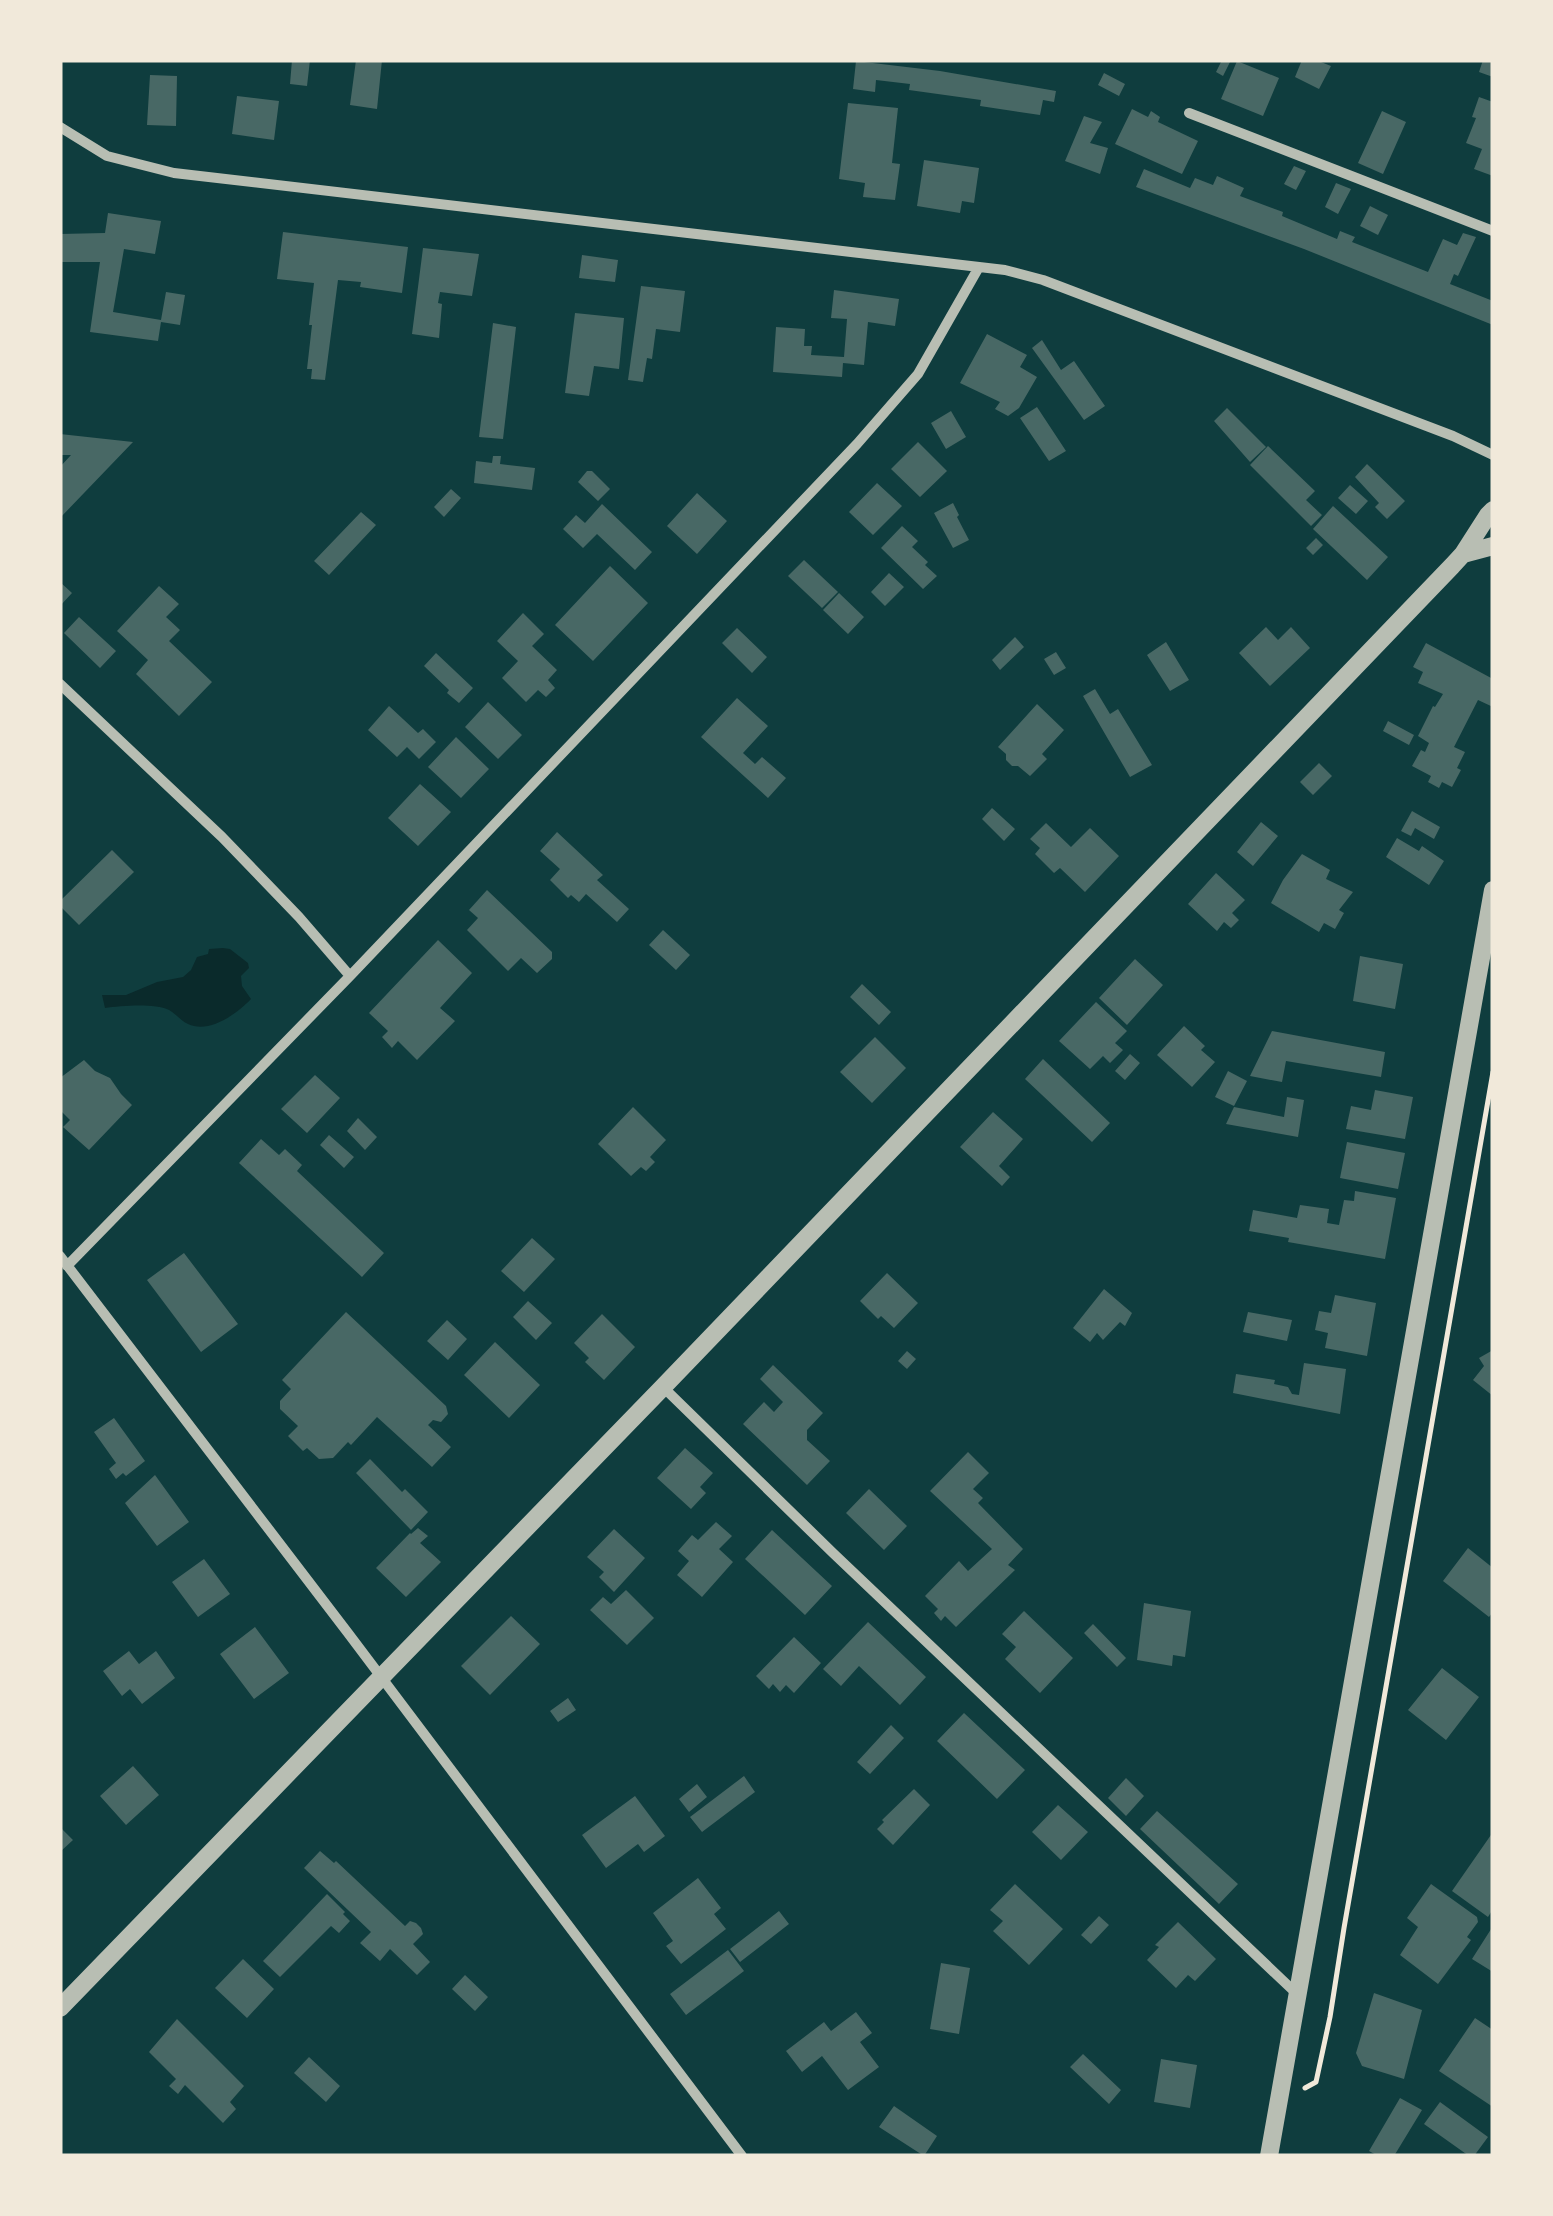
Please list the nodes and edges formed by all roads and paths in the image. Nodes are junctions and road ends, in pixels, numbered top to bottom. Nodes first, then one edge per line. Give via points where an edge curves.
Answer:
1 (1190, 113) dead end
2 (60, 127) edge
3 (1493, 231) edge
4 (979, 266) junction
5 (1493, 455) edge
6 (1493, 510) edge
7 (1493, 546) edge
8 (1463, 554) junction
9 (60, 684) edge
10 (1493, 890) edge
11 (350, 976) junction
12 (1493, 1072) edge
13 (64, 1261) edge
14 (664, 1388) junction
15 (380, 1677) junction
16 (1298, 1995) junction
17 (60, 2008) edge
18 (1303, 2089) dead end
19 (742, 2156) edge
20 (1269, 2156) edge

1 - 3 street
2 - 4 street via 107,156 174,173
4 - 5 street via 1043,280
4 - 11 street via 918,374 858,444
6 - 8 street
7 - 8 street
8 - 14 street
9 - 11 street via 222,836
10 - 16 street
11 - 13 street
12 - 18 path via 1330,2017 1316,2082
13 - 15 street
14 - 15 street
14 - 16 street
15 - 17 street
15 - 19 street
16 - 20 street

